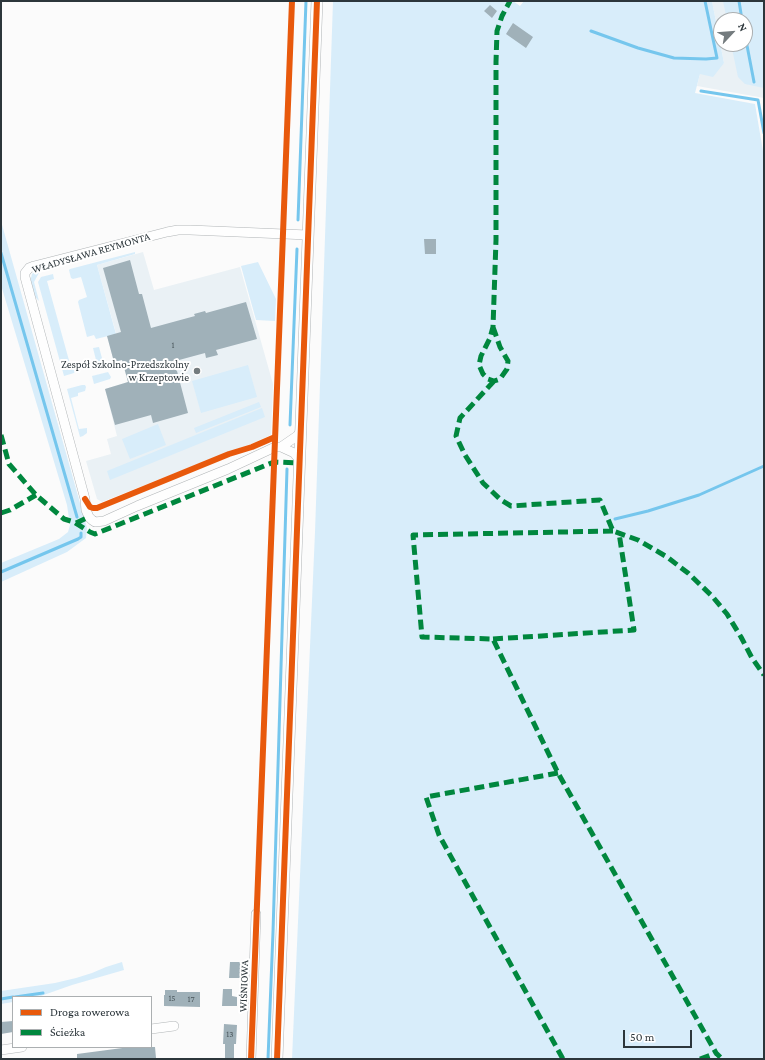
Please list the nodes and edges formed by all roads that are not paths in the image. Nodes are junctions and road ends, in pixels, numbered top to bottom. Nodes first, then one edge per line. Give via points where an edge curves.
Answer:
1 (317, 1) edge
2 (308, 235) junction
3 (301, 431) junction
4 (282, 447) junction
5 (300, 460) junction
6 (256, 914) dead end
7 (174, 1026) dead end
8 (152, 1029) edge
9 (15, 1048) edge
10 (1, 1050) edge
11 (251, 1059) edge
12 (277, 1059) edge

1 - 2 street
2 - 3 street
2 - 4 street, WŁADYSŁAWA REYMONTA via 178,230 41,264 29,268 25,273 86,510 92,520 104,521 228,470 275,447
3 - 4 street, WŁADYSŁAWA REYMONTA
3 - 5 street
4 - 5 street via 294,453
5 - 12 street
6 - 11 street, WIŚNIOWA
7 - 8 street
9 - 10 street

